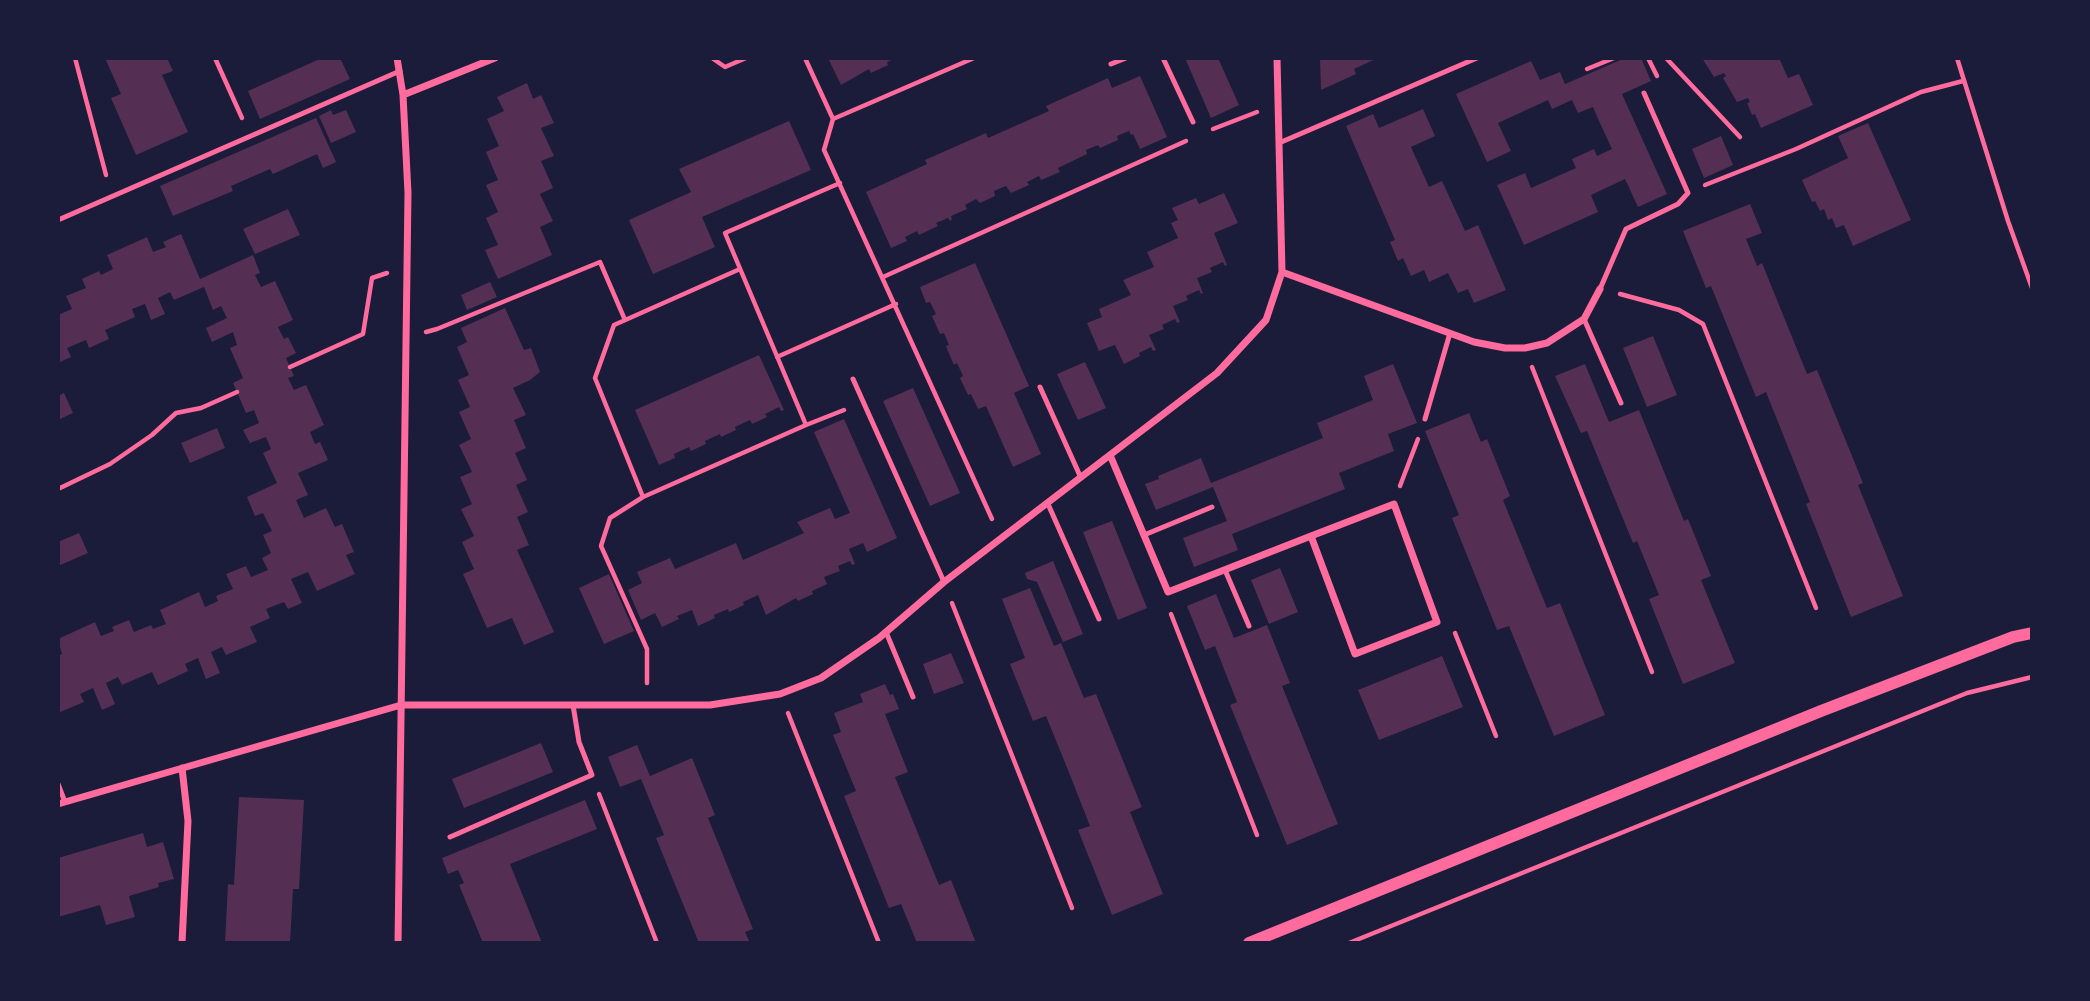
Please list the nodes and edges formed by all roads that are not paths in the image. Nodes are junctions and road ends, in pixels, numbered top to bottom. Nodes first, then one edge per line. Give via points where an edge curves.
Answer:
1 (397, 58) edge
2 (495, 58) edge
3 (1126, 58) edge
4 (1163, 58) edge
5 (1277, 58) edge
6 (1477, 58) edge
7 (1111, 64) dead end
8 (400, 71) junction
9 (1644, 93) dead end
10 (403, 95) junction
11 (1193, 122) dead end
12 (1279, 143) junction
13 (58, 220) edge
14 (1282, 272) junction
15 (1600, 289) joint
16 (1584, 319) junction
17 (1450, 333) junction
18 (853, 379) dead end
19 (1040, 387) dead end
20 (1621, 403) dead end
21 (1425, 419) road end
22 (1110, 456) junction
23 (1081, 478) junction
24 (1048, 504) junction
25 (1212, 507) dead end
26 (1144, 535) junction
27 (1311, 536) junction
28 (1224, 570) junction
29 (944, 582) junction
30 (1099, 618) dead end
31 (1249, 626) dead end
32 (886, 632) junction
33 (2032, 633) edge
34 (913, 697) dead end
35 (401, 705) junction
36 (573, 705) junction
37 (183, 768) junction
38 (58, 784) edge
39 (61, 803) edge
40 (450, 837) dead end
41 (182, 943) edge
42 (398, 943) edge
43 (1249, 943) edge

1 - 8 street
2 - 10 street
3 - 7 lane
4 - 11 lane
5 - 12 street
6 - 12 lane
8 - 10 street
8 - 13 lane
9 - 15 lane via 1688,193 1678,204 1626,229
10 - 35 street via 408,193
12 - 14 street
14 - 17 street
14 - 22 street via 1266,320 1217,373
15 - 16 street
16 - 17 street via 1547,343 1525,348 1474,342
16 - 20 lane
17 - 21 lane
18 - 29 lane
19 - 23 lane
22 - 23 street
22 - 26 street
23 - 24 street
24 - 29 street
24 - 30 lane
25 - 26 lane
26 - 28 street via 1168,592
27 - 27 street via 1394,503 1437,622 1355,654
27 - 28 street
28 - 31 lane
29 - 32 street
32 - 34 lane
32 - 36 street via 821,678 780,694 710,705
33 - 43 street via 1821,711
35 - 36 street
35 - 37 street
35 - 42 street
36 - 40 lane via 579,742 592,775
37 - 39 street
37 - 41 street via 188,821
38 - 39 lane

